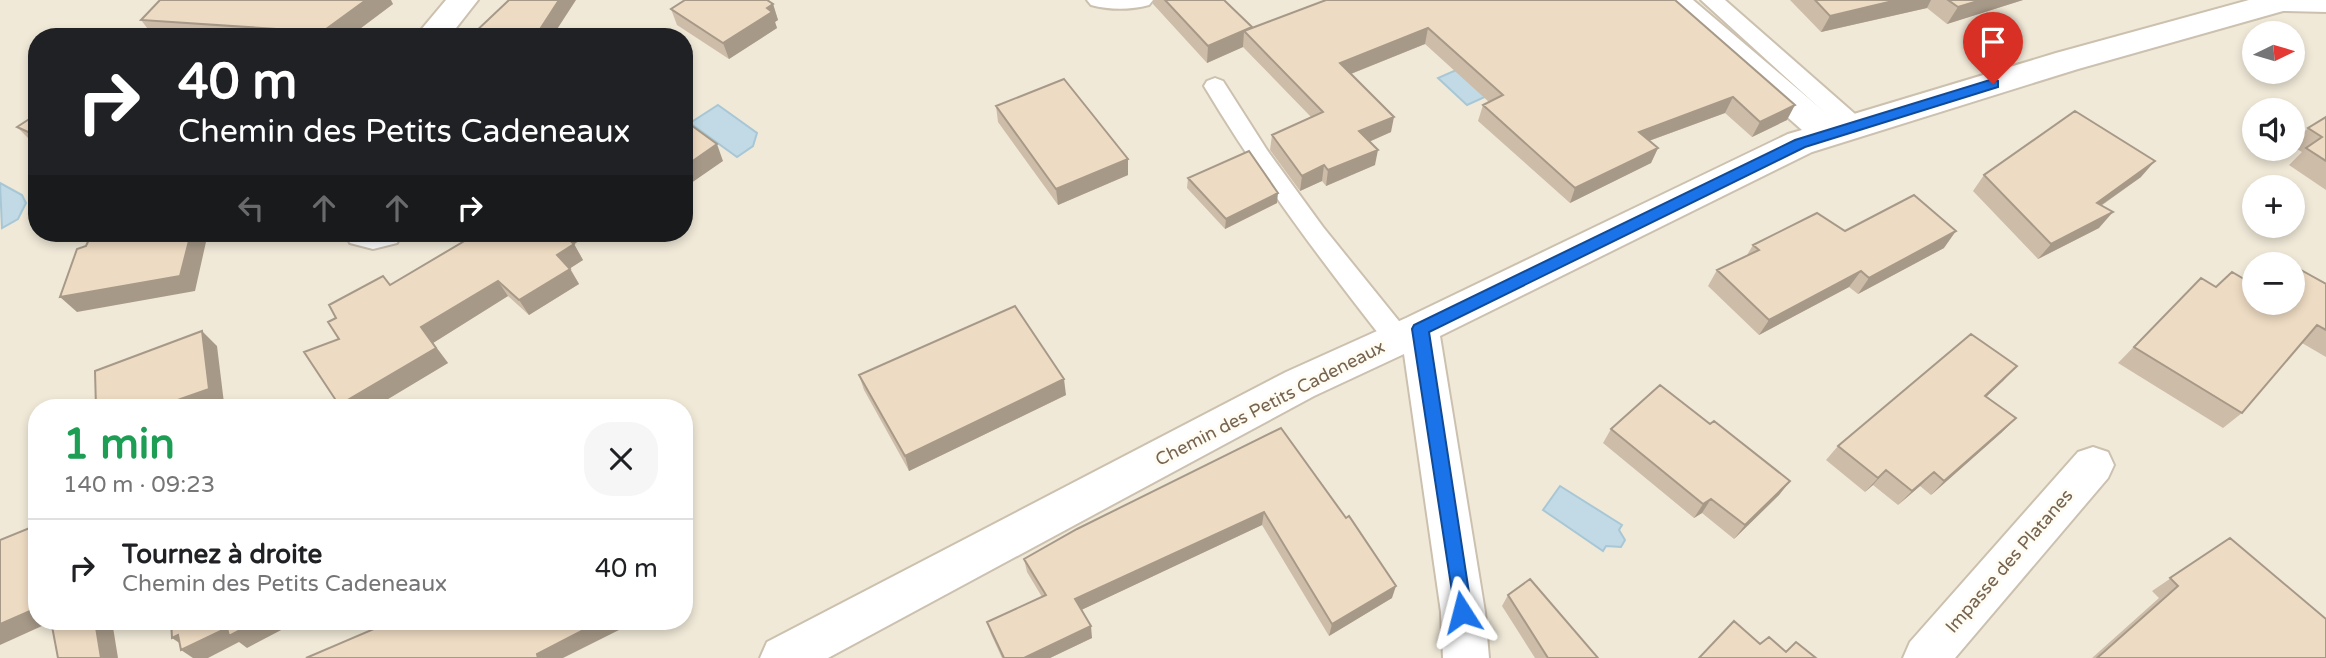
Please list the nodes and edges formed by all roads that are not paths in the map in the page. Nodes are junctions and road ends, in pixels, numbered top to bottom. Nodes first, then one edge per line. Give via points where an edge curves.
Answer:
1 (463, 0) edge
2 (1098, 0) edge
3 (1142, 0) edge
4 (1674, 0) edge
5 (1712, 0) edge
6 (2326, 2) edge
7 (439, 28) edge
8 (1215, 86) dead end
9 (1842, 131) junction
10 (1409, 334) junction
11 (2093, 465) dead end
12 (783, 658) edge
13 (1466, 658) edge
14 (1926, 658) edge

1 - 7 street
2 - 3 lane
4 - 9 street
5 - 9 lane
6 - 9 street, Chemin des Petits Cadeneaux via 2282,1
8 - 10 lane via 1314,234
9 - 10 street, Chemin des Petits Cadeneaux via 1800,143
10 - 12 street, Chemin des Petits Cadeneaux via 1300,384
10 - 13 street via 1462,612
11 - 14 street, Impasse des Platanes

